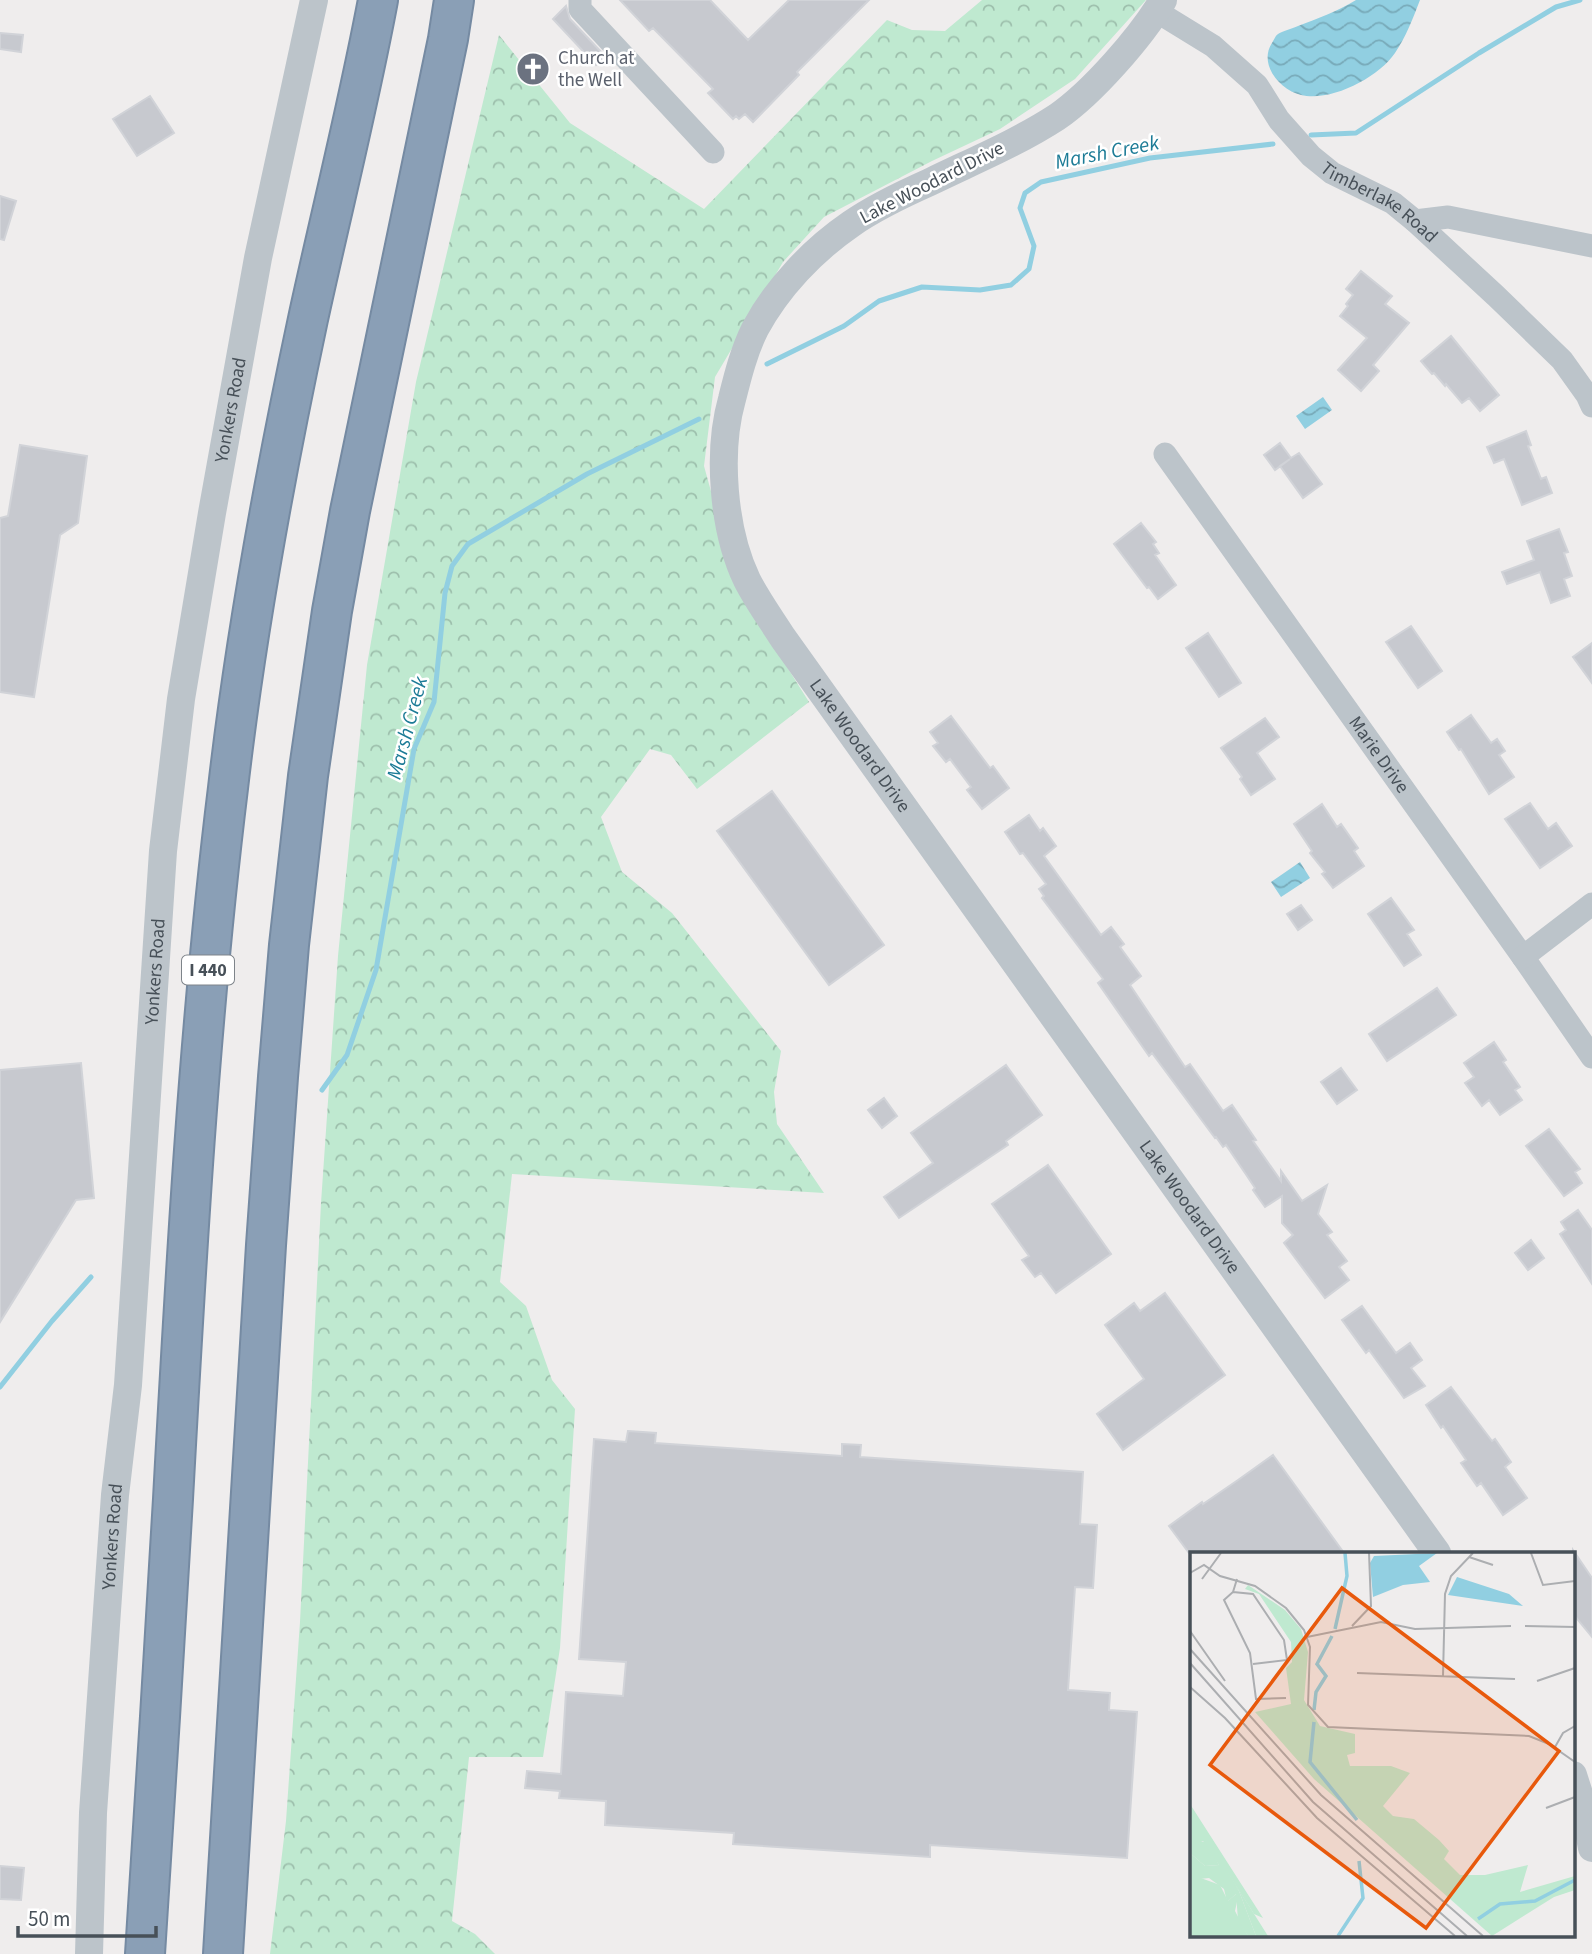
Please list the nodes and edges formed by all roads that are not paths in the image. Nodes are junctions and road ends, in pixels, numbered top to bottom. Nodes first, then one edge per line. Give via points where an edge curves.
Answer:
1 (314, 0) edge
2 (378, 0) edge
3 (454, 0) edge
4 (461, 0) edge
5 (580, 0) edge
6 (1160, 5) edge
7 (449, 39) junction
8 (713, 152) dead end
9 (1415, 221) junction
10 (1592, 246) edge
11 (1592, 405) edge
12 (1166, 454) dead end
13 (1592, 904) edge
14 (1523, 957) junction
15 (1592, 1057) edge
16 (1436, 1552) edge
17 (1574, 1778) edge
18 (1592, 1848) edge
19 (89, 1954) edge
20 (145, 1954) edge
21 (223, 1954) edge

1 - 19 street, Yonkers Road via 258,258 212,513 168,810 93,1813
2 - 20 highway, I 440 via 269,519 228,790 187,1230
3 - 7 highway
4 - 7 highway
5 - 8 street via 580,9
6 - 9 street, Timberlake Road via 1257,85 1279,120 1311,156 1332,173 1393,202
6 - 16 street, Lake Woodard Drive via 1112,64 1059,115 862,216 788,282 769,306 747,349 728,411 724,490 747,578 783,638
7 - 21 highway via 350,511 308,776 277,1091
9 - 10 street via 1448,217
9 - 11 street, Timberlake Road via 1562,360
12 - 14 street, Marie Drive
13 - 14 street
14 - 15 street, Marie Drive
17 - 18 street

